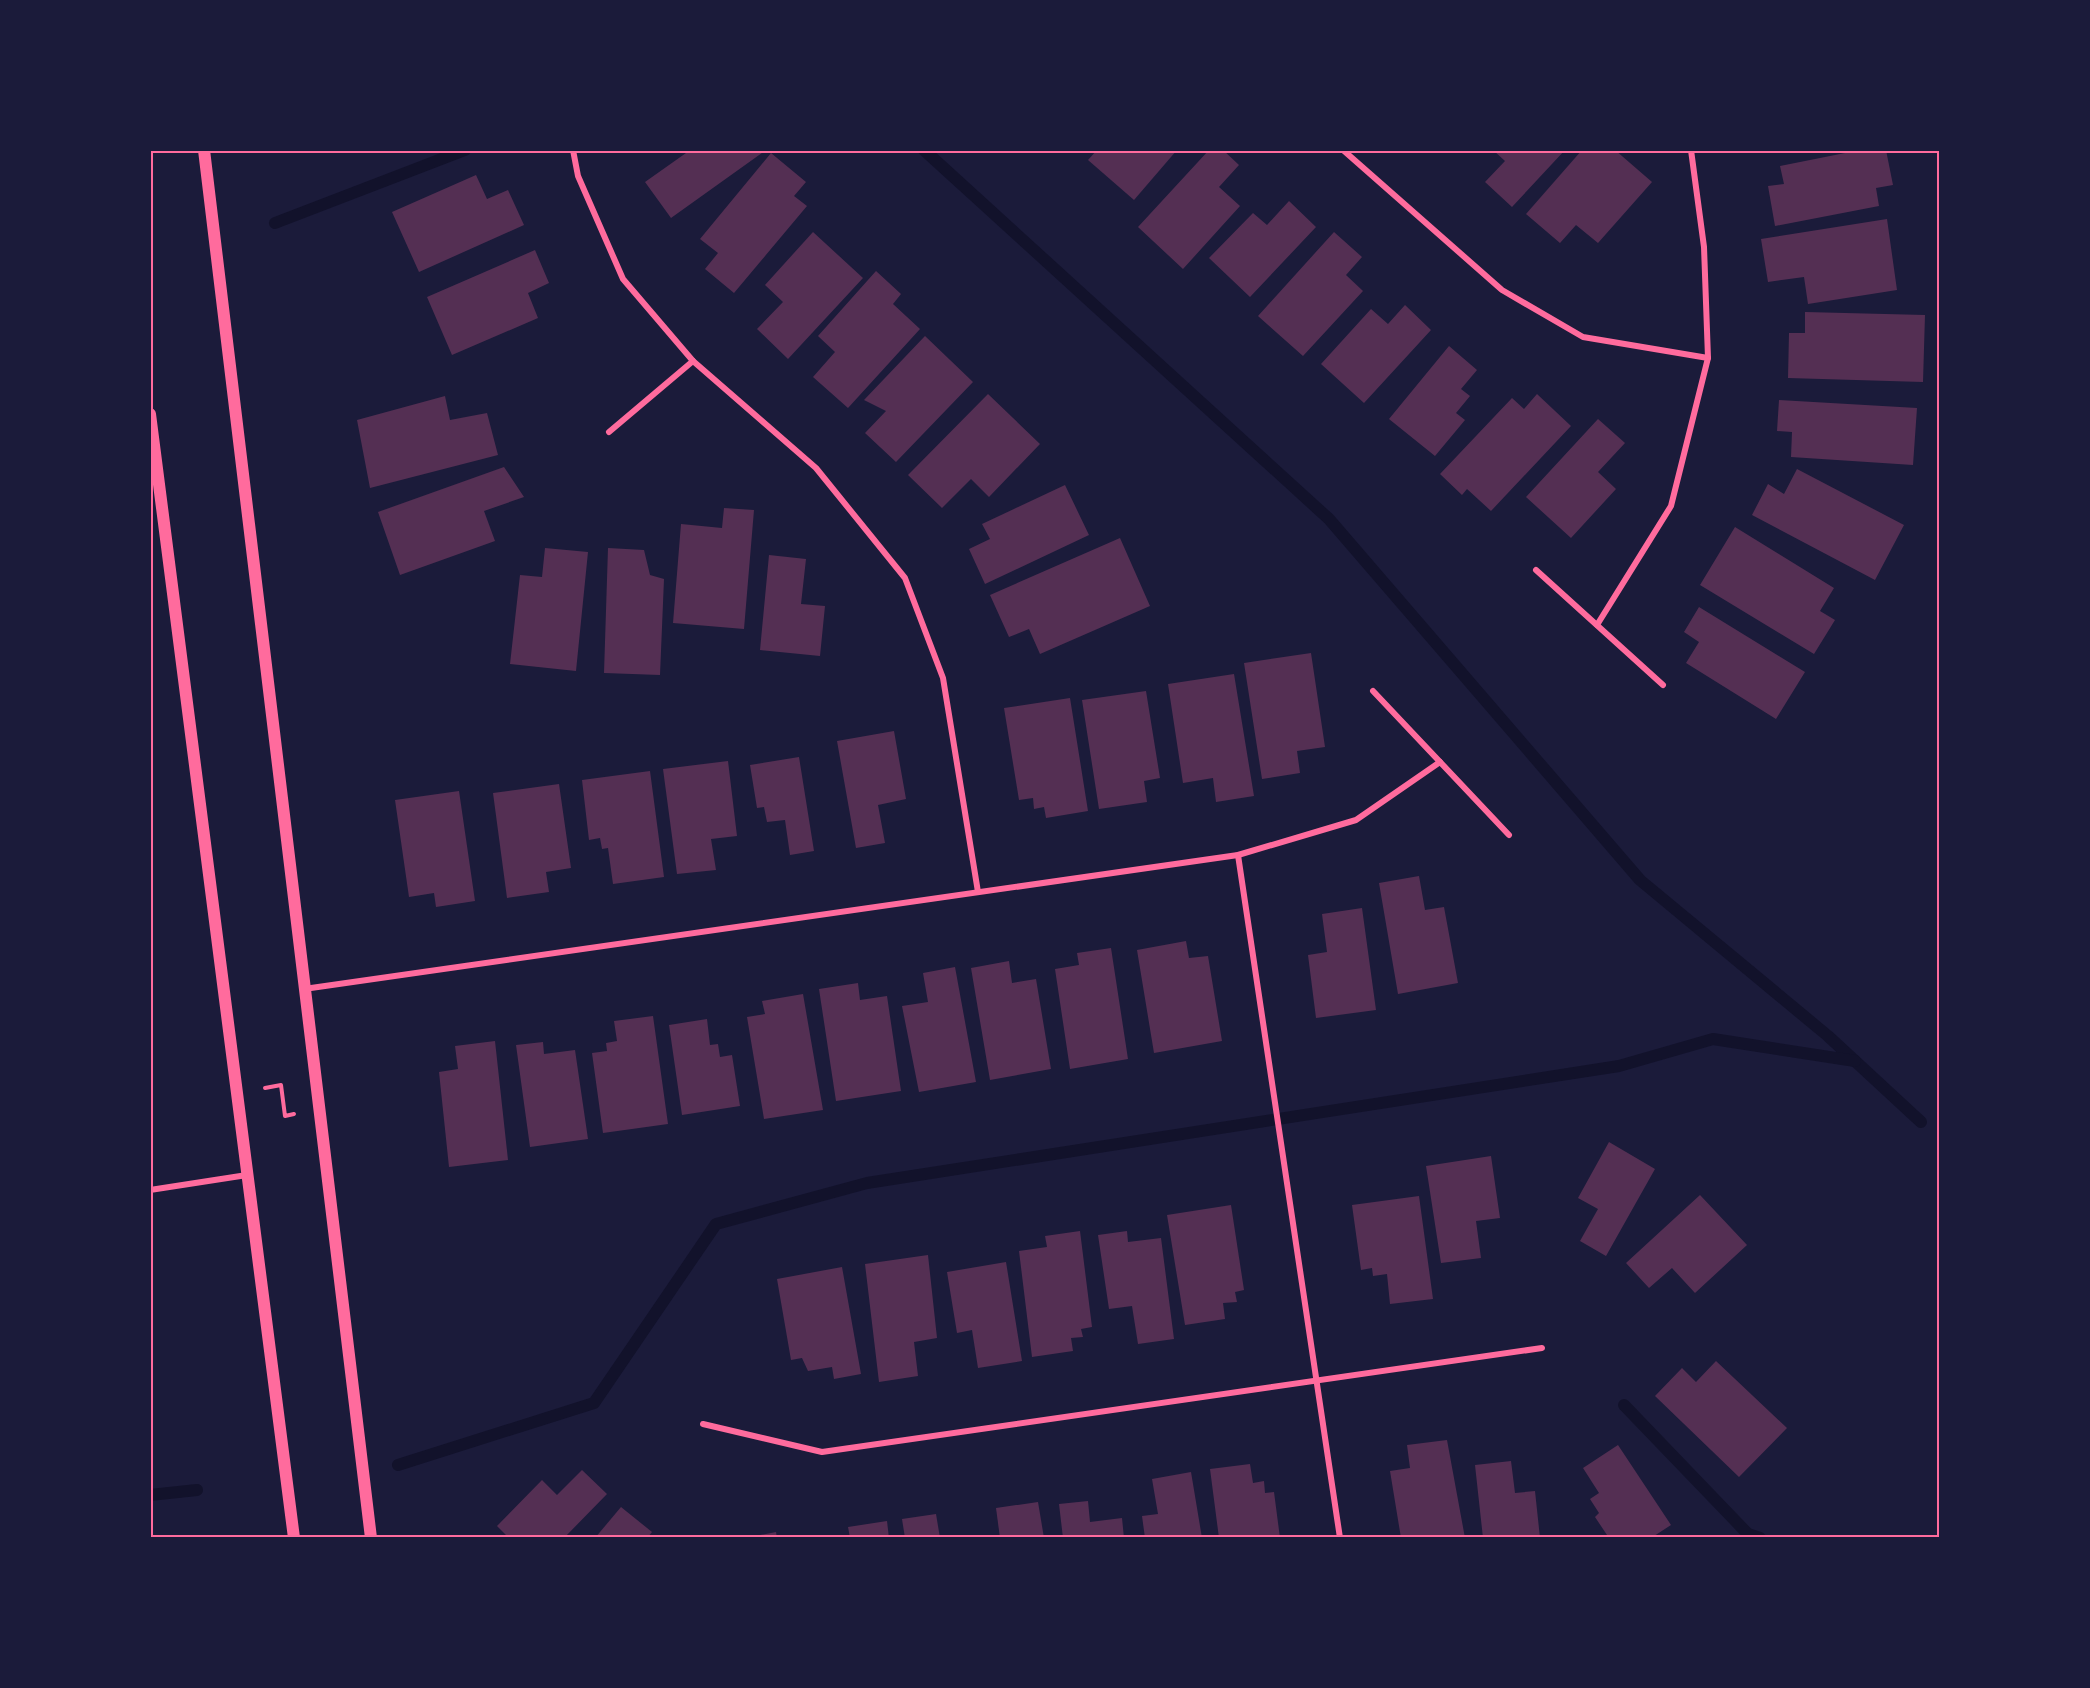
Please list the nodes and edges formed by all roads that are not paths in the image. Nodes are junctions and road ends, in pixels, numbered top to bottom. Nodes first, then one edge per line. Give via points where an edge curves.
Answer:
1 (204, 150) edge
2 (573, 150) edge
3 (1343, 150) edge
4 (1691, 150) edge
5 (1708, 358) junction
6 (693, 361) junction
7 (150, 414) edge
8 (609, 432) dead end
9 (1536, 570) dead end
10 (1597, 625) junction
11 (1663, 685) dead end
12 (1373, 692) dead end
13 (1440, 762) junction
14 (1509, 836) dead end
15 (1238, 855) junction
16 (978, 892) junction
17 (303, 989) junction
18 (247, 1175) junction
19 (150, 1190) edge
20 (1542, 1348) dead end
21 (1316, 1381) junction
22 (703, 1424) dead end
23 (294, 1538) edge
24 (371, 1538) edge
25 (1340, 1538) edge

1 - 17 main road
2 - 6 street via 578,176 623,279
3 - 5 street via 1502,290 1583,337
4 - 5 street via 1704,247
5 - 10 street via 1671,506
6 - 8 street
6 - 16 street via 816,468 905,578 943,678
7 - 18 main road
9 - 10 street
10 - 11 street
12 - 13 street
13 - 14 street
13 - 15 street via 1356,820
15 - 16 street
15 - 21 street
16 - 17 street
17 - 24 main road
18 - 19 street
18 - 23 main road
20 - 21 street
21 - 22 street via 822,1452
21 - 25 street

